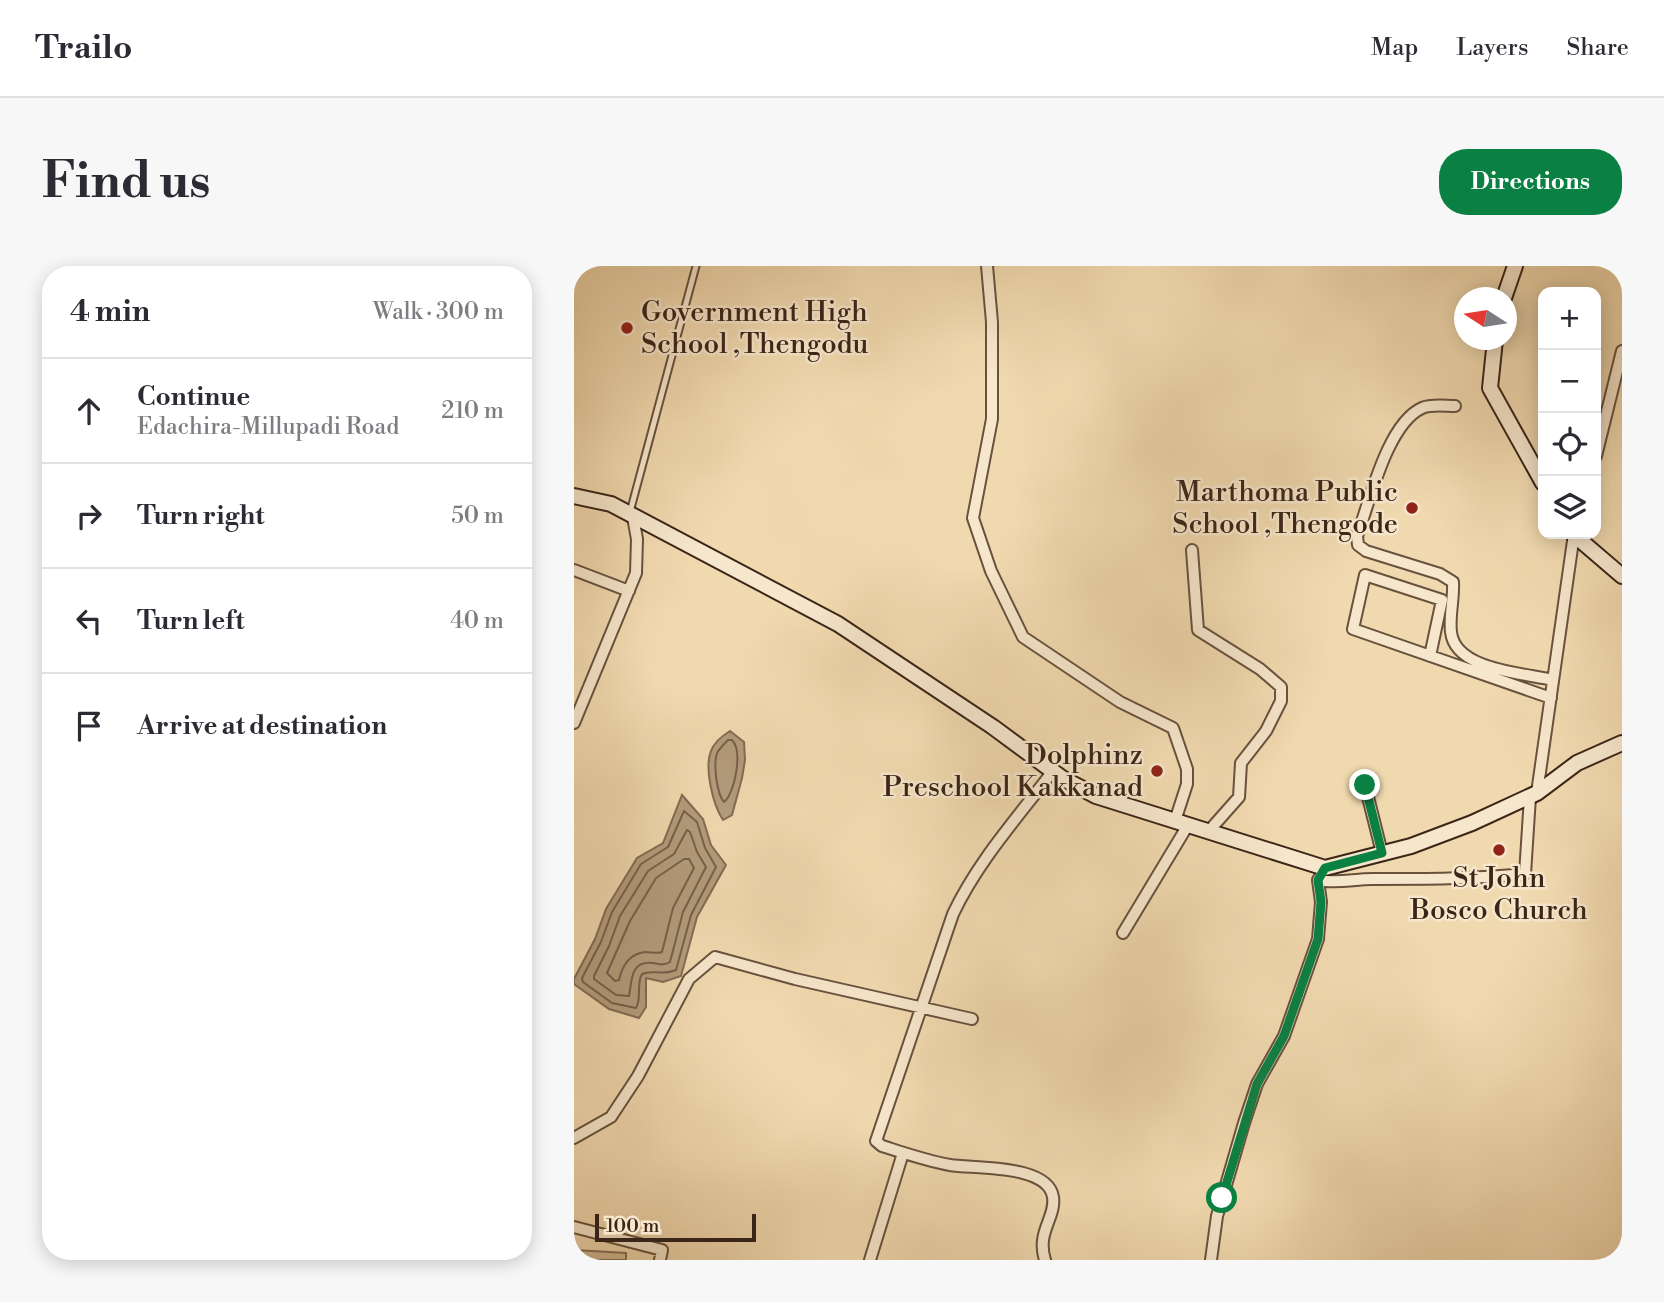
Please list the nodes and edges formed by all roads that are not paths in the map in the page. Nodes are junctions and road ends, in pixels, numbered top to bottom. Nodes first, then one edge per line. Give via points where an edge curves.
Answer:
1 (696, 266) edge
2 (987, 266) edge
3 (1516, 266) edge
4 (1508, 287) edge
5 (1494, 350) edge
6 (1622, 351) edge
7 (1455, 406) dead end
8 (1601, 436) edge
9 (1539, 476) edge
10 (574, 496) edge
11 (631, 516) junction
12 (1572, 539) edge
13 (1579, 539) edge
14 (1192, 550) dead end
15 (574, 570) edge
16 (1622, 576) edge
17 (629, 591) junction
18 (1430, 656) junction
19 (1553, 680) junction
20 (1550, 698) junction
21 (574, 723) edge
22 (1622, 744) edge
23 (1053, 771) junction
24 (1365, 785) dead end
25 (1534, 795) junction
26 (1181, 823) junction
27 (1208, 832) junction
28 (1382, 853) junction
29 (1322, 874) junction
30 (1123, 933) dead end
31 (920, 1008) junction
32 (972, 1018) dead end
33 (574, 1138) edge
34 (903, 1153) junction
35 (574, 1227) edge
36 (660, 1260) edge
37 (870, 1260) edge
38 (1045, 1260) edge
39 (1211, 1260) edge

1 - 11 lane
2 - 26 street via 992,419 973,518 991,571 1023,637 1120,702 1172,727 1188,769
3 - 4 main road
5 - 9 main road via 1490,388
6 - 8 street
7 - 19 street via 1425,407 1391,440 1357,536 1358,545 1453,582 1451,632 1463,656
10 - 11 main road via 611,504
11 - 17 street via 637,539 636,573
11 - 23 main road via 838,624
12 - 19 street
13 - 16 main road
14 - 27 street via 1198,631 1261,669 1281,687 1281,701 1266,731 1241,763 1239,797
15 - 17 street
17 - 21 street
18 - 18 street via 1353,628 1365,575 1442,600
18 - 20 street
19 - 20 street
20 - 25 street
22 - 25 main road via 1577,763
23 - 26 main road via 1096,796
23 - 31 street via 967,886
24 - 28 street
25 - 28 main road via 1472,824
25 - 29 street via 1525,874 1333,883
26 - 27 main road
26 - 30 street
27 - 29 main road
28 - 29 main road
29 - 39 street via 1318,939 1284,1036 1257,1084 1244,1123 1217,1216
31 - 32 street
31 - 33 street via 715,957 689,979 611,1117
31 - 34 street via 876,1140
34 - 37 street
34 - 38 street via 949,1165 1014,1171 1049,1187 1053,1199 1043,1233
35 - 36 street via 662,1250

